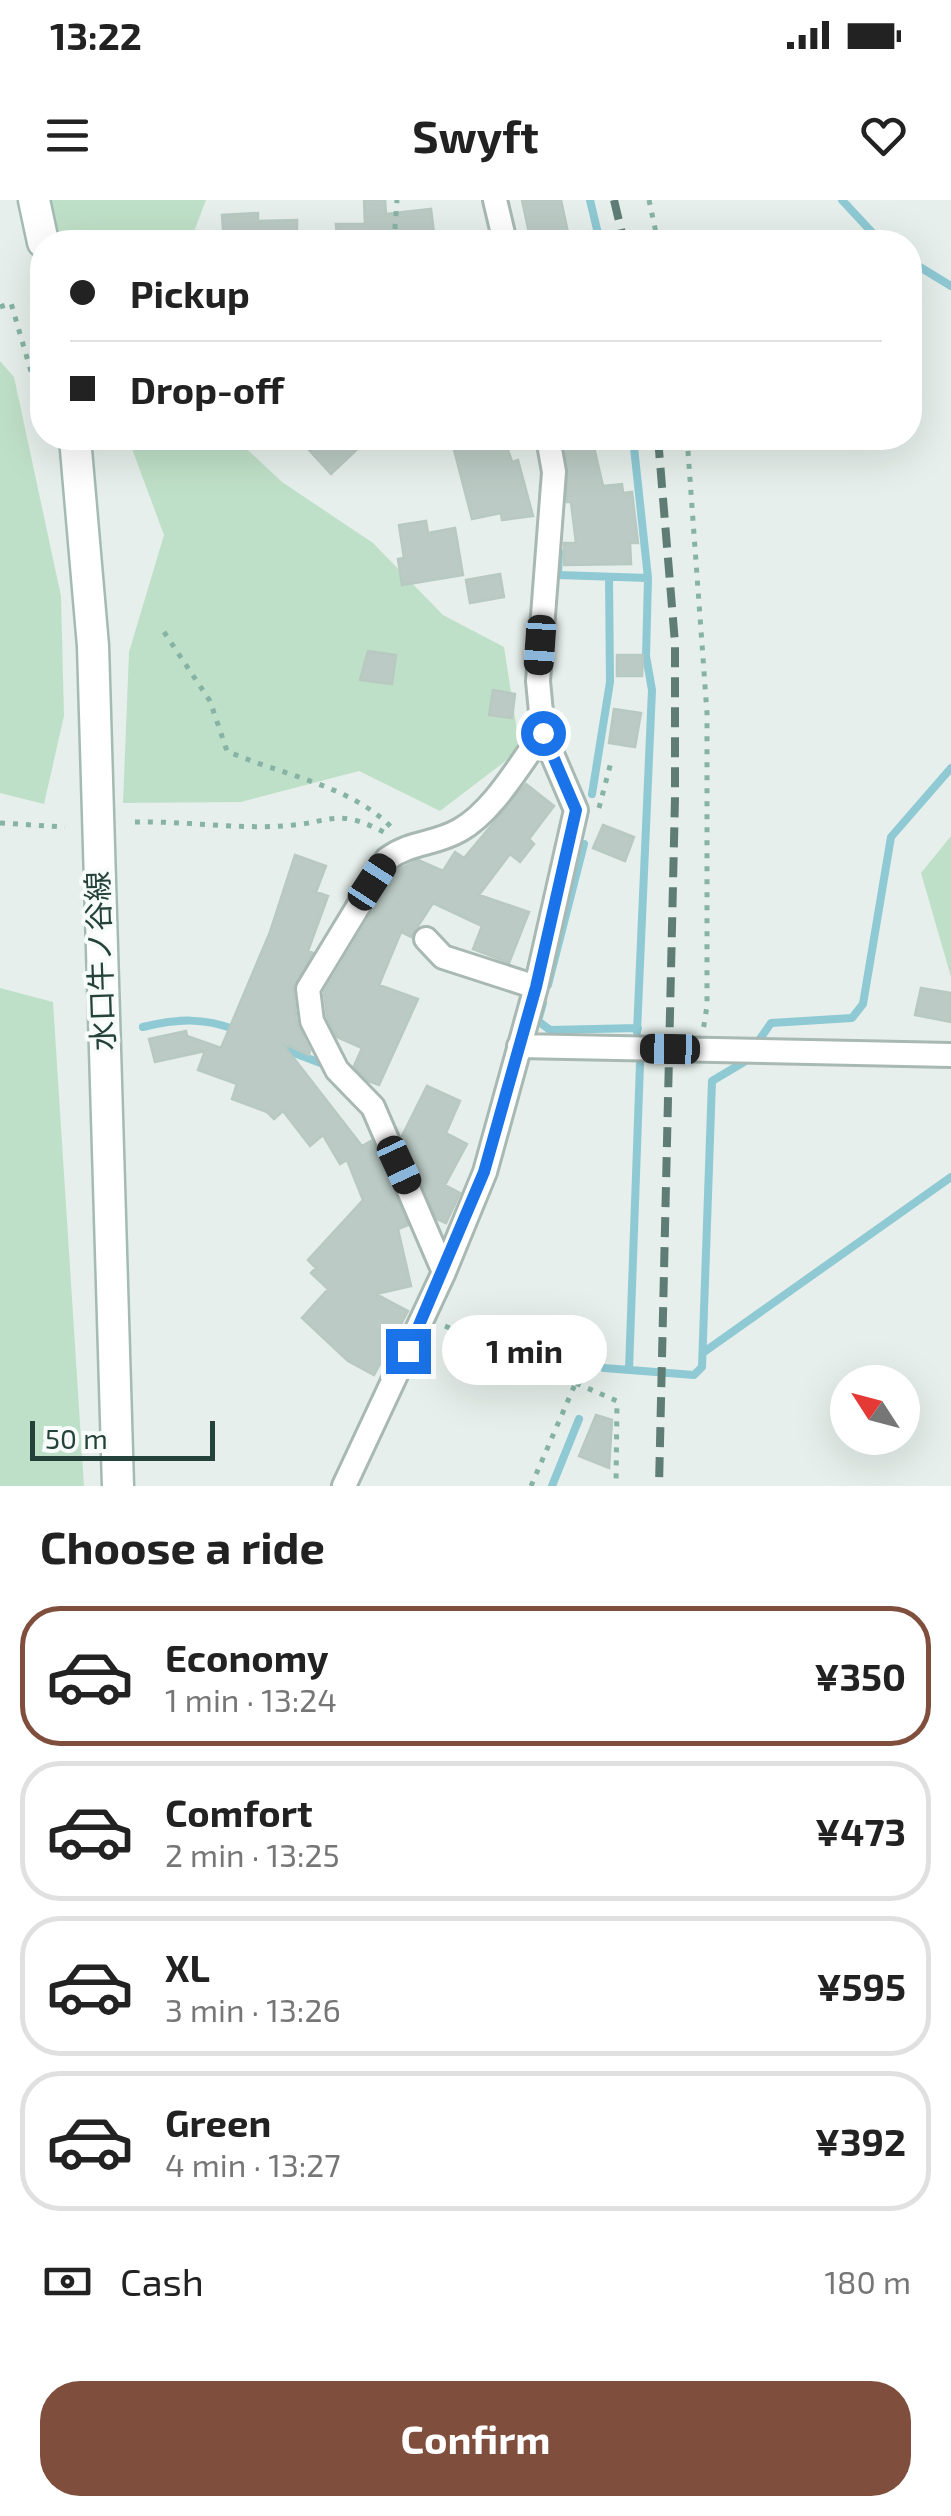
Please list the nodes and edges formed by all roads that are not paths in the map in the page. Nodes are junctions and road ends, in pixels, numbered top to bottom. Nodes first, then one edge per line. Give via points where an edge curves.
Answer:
1 (34, 200) edge
2 (495, 200) edge
3 (41, 230) edge
4 (503, 230) edge
5 (76, 450) edge
6 (550, 450) edge
7 (543, 733) junction
8 (426, 939) dead end
9 (536, 987) junction
10 (519, 1046) junction
11 (951, 1055) edge
12 (444, 1272) junction
13 (118, 1486) edge
14 (344, 1486) edge

1 - 3 main road
2 - 4 street
5 - 13 main road, 水口牛ノ谷線 via 92,646
6 - 7 street via 554,472 538,681
7 - 9 street via 576,810
7 - 12 street via 464,828 435,843 407,844 387,859 308,990 312,1021 336,1070 372,1107
8 - 9 street via 443,957
9 - 10 street
10 - 11 street
10 - 12 street via 484,1172
12 - 14 street

